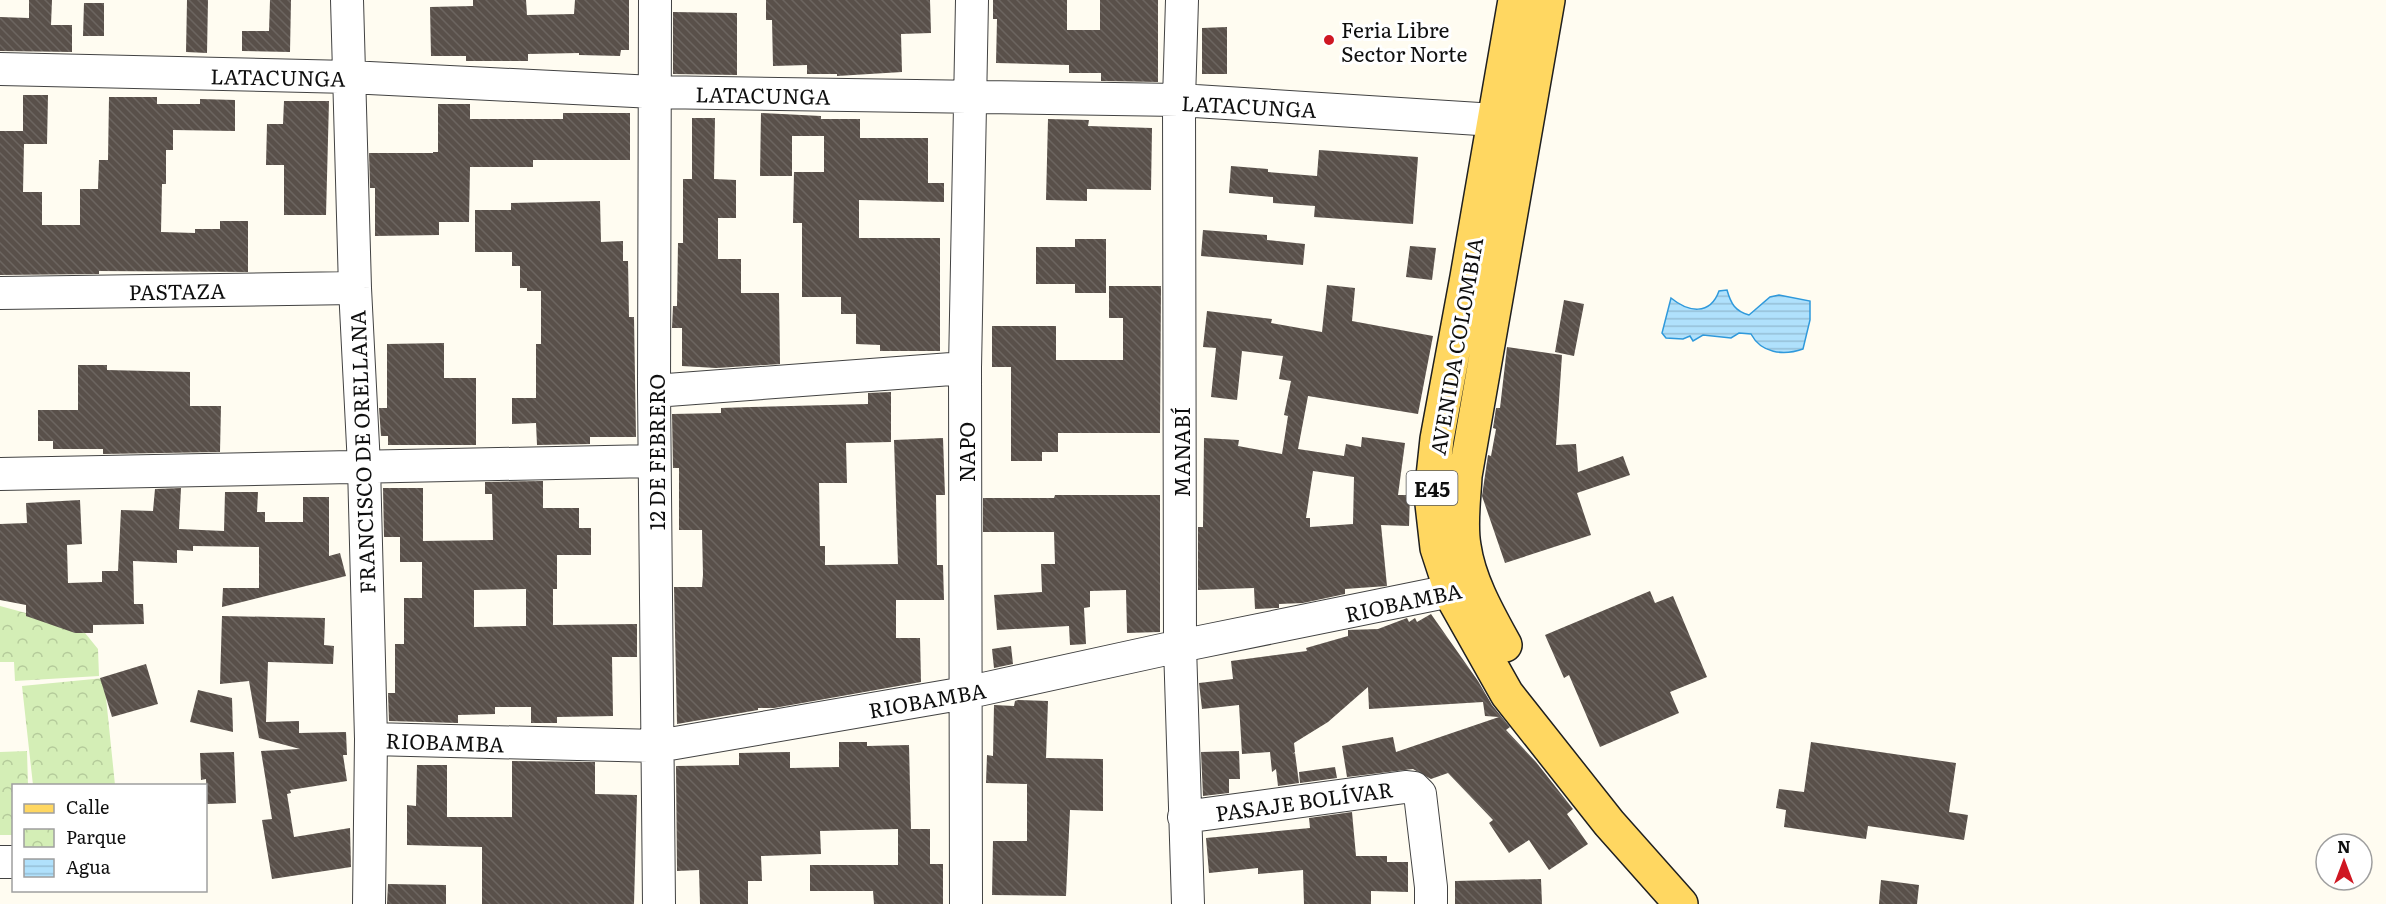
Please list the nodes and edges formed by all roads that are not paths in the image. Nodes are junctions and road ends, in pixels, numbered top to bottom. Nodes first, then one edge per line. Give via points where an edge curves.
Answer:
1 (347, 0) edge
2 (655, 0) edge
3 (972, 0) edge
4 (1182, 0) edge
5 (1515, 0) edge
6 (1548, 0) edge
7 (0, 69) edge
8 (349, 77) junction
9 (654, 92) junction
10 (970, 97) junction
11 (1179, 100) junction
12 (1510, 123) junction
13 (355, 288) junction
14 (0, 293) edge
15 (965, 368) junction
16 (654, 391) junction
17 (654, 461) junction
18 (364, 466) junction
19 (0, 474) edge
20 (1463, 588) junction
21 (1180, 646) junction
22 (965, 693) junction
23 (371, 739) junction
24 (658, 747) junction
25 (1184, 816) junction
26 (369, 904) edge
27 (658, 904) edge
28 (966, 904) edge
29 (1188, 904) edge
30 (1431, 904) edge
31 (1681, 904) edge
32 (1706, 904) edge

1 - 8 street, FRANCISCO DE ORELLANA
2 - 9 street, 12 DE FEBRERO
3 - 10 street, NAPO
4 - 11 street, MANABÍ
5 - 12 main road, AVENIDA COLOMBIA / E45
6 - 12 main road, AVENIDA COLOMBIA / E45
7 - 8 street, LATACUNGA
8 - 9 street, LATACUNGA
8 - 13 street, FRANCISCO DE ORELLANA
9 - 10 street, LATACUNGA
9 - 16 street, 12 DE FEBRERO
10 - 11 street, LATACUNGA
10 - 15 street, NAPO
11 - 12 street, LATACUNGA
11 - 21 street, MANABÍ
12 - 20 main road, AVENIDA COLOMBIA / E45 via 1465,476
13 - 14 street, PASTAZA
13 - 18 street, FRANCISCO DE ORELLANA
15 - 16 street
15 - 22 street, NAPO
16 - 17 street, 12 DE FEBRERO
17 - 18 street
17 - 24 street, 12 DE FEBRERO
18 - 19 street
18 - 23 street, FRANCISCO DE ORELLANA
20 - 21 street, RIOBAMBA
20 - 31 main road, AVENIDA COLOMBIA / E45 via 1454,600 1507,694 1609,823
20 - 32 main road, AVENIDA COLOMBIA / E45 via 1487,612 1526,682 1647,839
21 - 22 street, RIOBAMBA
21 - 25 street, MANABÍ
22 - 24 street, RIOBAMBA
22 - 28 street, NAPO
23 - 24 street, RIOBAMBA
23 - 26 street, FRANCISCO DE ORELLANA
24 - 27 street, 12 DE FEBRERO
25 - 29 street, MANABÍ
25 - 30 street, PASAJE BOLÍVAR via 1414,788 1420,794

